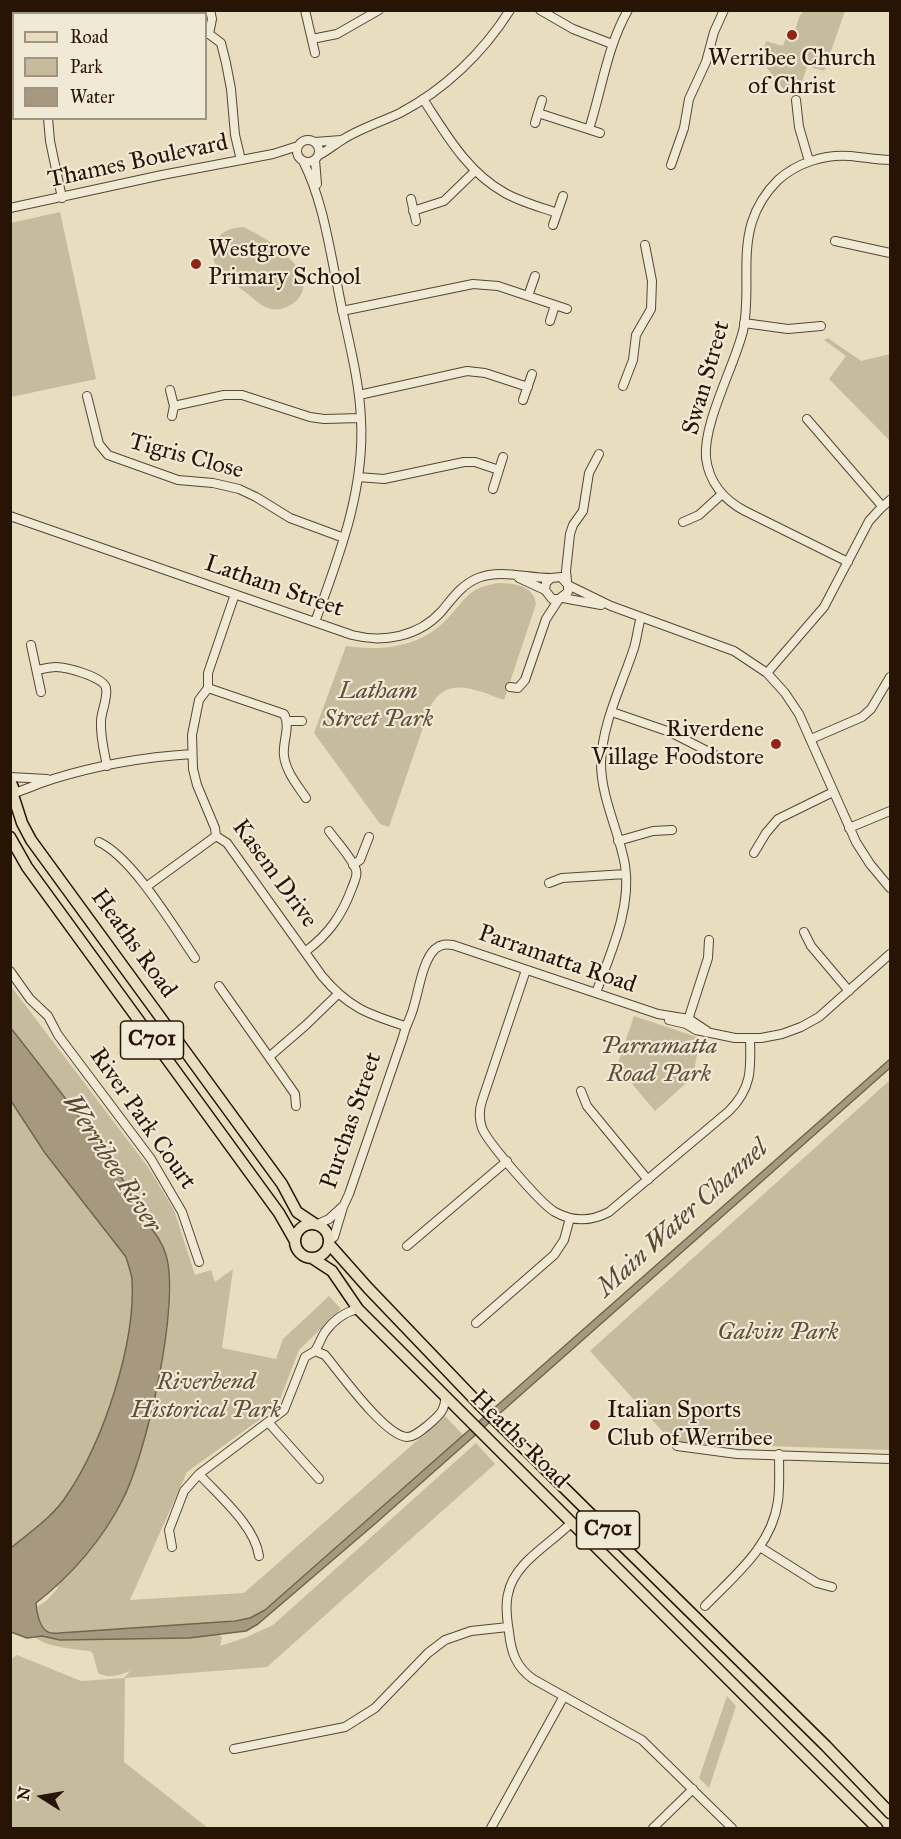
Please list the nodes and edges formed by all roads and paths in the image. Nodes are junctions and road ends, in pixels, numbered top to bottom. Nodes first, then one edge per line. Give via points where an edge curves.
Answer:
1 (210, 10) edge
2 (305, 10) edge
3 (379, 10) edge
4 (510, 10) edge
5 (540, 10) edge
6 (628, 10) edge
7 (724, 10) edge
8 (207, 34) edge
9 (312, 39) junction
10 (612, 44) junction
11 (315, 53) dead end
12 (423, 99) junction
13 (542, 100) dead end
14 (796, 100) dead end
15 (538, 112) junction
16 (48, 120) edge
17 (535, 123) dead end
18 (589, 129) junction
19 (600, 133) dead end
20 (342, 140) junction
21 (315, 142) junction
22 (298, 146) junction
23 (273, 154) junction
24 (317, 157) junction
25 (241, 160) junction
26 (302, 160) junction
27 (891, 160) edge
28 (809, 161) junction
29 (671, 165) dead end
30 (475, 171) junction
31 (564, 196) dead end
32 (62, 198) junction
33 (411, 199) dead end
34 (10, 208) edge
35 (320, 208) junction
36 (413, 211) junction
37 (557, 213) junction
38 (416, 221) dead end
39 (553, 225) dead end
40 (835, 242) dead end
41 (645, 245) dead end
42 (891, 253) edge
43 (535, 276) dead end
44 (528, 296) junction
45 (555, 305) junction
46 (567, 309) dead end
47 (342, 311) junction
48 (550, 321) dead end
49 (744, 323) junction
50 (821, 326) dead end
51 (532, 374) dead end
52 (623, 386) dead end
53 (528, 387) junction
54 (170, 390) dead end
55 (359, 395) junction
56 (87, 396) dead end
57 (523, 400) dead end
58 (174, 406) junction
59 (171, 416) dead end
60 (361, 418) junction
61 (807, 419) dead end
62 (599, 454) dead end
63 (503, 457) dead end
64 (499, 470) junction
65 (358, 477) junction
66 (493, 489) dead end
67 (722, 494) junction
68 (891, 500) edge
69 (882, 506) junction
70 (10, 516) edge
71 (683, 522) dead end
72 (344, 538) junction
73 (567, 562) junction
74 (848, 562) junction
75 (514, 575) junction
76 (552, 577) junction
77 (568, 583) junction
78 (546, 592) junction
79 (235, 594) junction
80 (561, 599) junction
81 (610, 606) junction
82 (644, 618) junction
83 (546, 619) junction
84 (315, 622) junction
85 (31, 645) dead end
86 (38, 670) junction
87 (767, 673) junction
88 (891, 676) edge
89 (510, 687) dead end
90 (208, 688) junction
91 (41, 692) dead end
92 (612, 712) junction
93 (287, 721) junction
94 (302, 721) dead end
95 (811, 739) junction
96 (192, 754) junction
97 (715, 755) dead end
98 (107, 766) junction
99 (10, 778) edge
100 (53, 779) junction
101 (833, 792) junction
102 (12, 796) edge
103 (306, 798) dead end
104 (891, 811) edge
105 (849, 828) junction
106 (672, 830) dead end
107 (329, 831) dead end
108 (216, 836) junction
109 (10, 837) edge
110 (369, 837) dead end
111 (618, 841) junction
112 (99, 842) dead end
113 (754, 853) dead end
114 (353, 865) junction
115 (626, 873) junction
116 (549, 883) dead end
117 (146, 887) junction
118 (891, 888) edge
119 (804, 932) dead end
120 (709, 940) dead end
121 (306, 951) junction
122 (890, 955) edge
123 (195, 958) dead end
124 (526, 970) junction
125 (10, 971) edge
126 (219, 986) dead end
127 (849, 991) junction
128 (596, 993) junction
129 (338, 994) junction
130 (687, 1022) junction
131 (403, 1025) junction
132 (750, 1038) junction
133 (268, 1057) junction
134 (581, 1091) dead end
135 (296, 1107) dead end
136 (507, 1161) junction
137 (648, 1180) junction
138 (343, 1207) junction
139 (570, 1218) junction
140 (317, 1224) junction
141 (295, 1242) junction
142 (329, 1243) junction
143 (407, 1246) dead end
144 (312, 1258) junction
145 (199, 1262) dead end
146 (358, 1309) junction
147 (476, 1323) dead end
148 (315, 1351) junction
149 (445, 1396) junction
150 (268, 1422) junction
151 (677, 1446) dead end
152 (779, 1454) junction
153 (891, 1459) edge
154 (199, 1474) junction
155 (319, 1479) dead end
156 (584, 1506) junction
157 (570, 1520) junction
158 (760, 1546) junction
159 (172, 1547) dead end
160 (259, 1556) dead end
161 (832, 1587) dead end
162 (705, 1606) dead end
163 (508, 1627) junction
164 (564, 1696) junction
165 (234, 1749) dead end
166 (693, 1789) junction
167 (891, 1813) edge
168 (491, 1828) edge
169 (653, 1828) edge
170 (732, 1828) edge
171 (878, 1828) edge

1 - 8 street via 212,19
2 - 9 street
3 - 9 street via 338,34
4 - 12 street via 465,65
5 - 10 street via 573,29
6 - 10 street
7 - 29 street via 689,99
8 - 25 street via 218,40 223,49
9 - 11 street
10 - 18 street
12 - 20 street
12 - 30 street
13 - 15 street
14 - 28 street
15 - 17 street
15 - 18 street
16 - 32 street
18 - 19 street
20 - 21 street
20 - 24 street
21 - 22 street via 305,140
21 - 24 street via 319,148
22 - 23 street, Thames Boulevard
22 - 26 street
23 - 25 street, Thames Boulevard
23 - 26 street, Thames Boulevard
24 - 26 street via 310,162
24 - 35 street
25 - 32 street, Thames Boulevard
26 - 35 street
27 - 28 street, Swan Street via 847,155
28 - 49 street, Swan Street via 779,179 755,213 748,238
30 - 36 street via 444,201
30 - 37 street via 505,193
31 - 37 street
32 - 34 street, Thames Boulevard
33 - 36 street
35 - 47 street
36 - 38 street
37 - 39 street
40 - 42 street
41 - 52 street via 652,281 651,309 636,335 633,360
43 - 44 street
44 - 45 street
44 - 47 street via 498,286 465,285
45 - 46 street
45 - 48 street
47 - 55 street
49 - 50 street via 788,329
49 - 67 street, Swan Street via 707,441 708,468
51 - 53 street
53 - 55 street via 467,371
53 - 57 street
54 - 58 street
55 - 60 street
56 - 72 street, Tigris Close via 99,444 108,455 178,480 239,489 290,518
58 - 59 street
58 - 60 street via 242,395 310,417
60 - 65 street
61 - 69 street
62 - 73 street via 589,473 583,511 572,529
63 - 64 street
64 - 65 street via 464,462 384,479
64 - 66 street
65 - 72 street
67 - 71 street via 699,515
67 - 74 street, Swan Street via 745,511
68 - 69 street
69 - 74 street via 869,521
70 - 79 street, Latham Street
72 - 84 street
73 - 76 street
73 - 77 street
74 - 87 street via 820,613
75 - 76 street, Latham Street
75 - 78 street, Latham Street
75 - 84 street, Latham Street via 488,575 470,582 431,621 401,636 365,638
76 - 77 street via 561,577
76 - 78 street via 546,583
77 - 80 street via 568,592
77 - 81 street
78 - 80 street
78 - 83 street
79 - 84 street, Latham Street
79 - 90 street, Kasem Drive via 208,673
80 - 81 street
80 - 83 street
81 - 82 street
82 - 87 street via 725,646
82 - 92 street
83 - 89 street via 525,680 518,688
85 - 86 street
86 - 91 street
86 - 98 street via 65,668 105,684 101,732
87 - 95 street via 796,708
88 - 95 street via 862,717
90 - 93 street via 280,712
90 - 96 street, Kasem Drive via 202,694 195,718
92 - 97 street via 670,732
92 - 111 street via 603,744 601,772
93 - 94 street
93 - 103 street via 284,757
95 - 101 street
96 - 98 street
96 - 108 street, Kasem Drive via 197,785
98 - 100 street
99 - 100 street
99 - 102 main road, C701
100 - 102 street
101 - 105 street
101 - 113 street via 778,819
102 - 140 main road, Heaths Road / C701 via 31,840 282,1184 297,1212
104 - 105 street
105 - 118 street via 863,854
106 - 111 street
107 - 114 street
108 - 117 street
108 - 121 street, Kasem Drive via 227,843
109 - 141 main road, Heaths Road / C701 via 27,867 279,1214
110 - 114 street via 360,860
111 - 115 street
112 - 117 street via 113,845
114 - 121 street via 357,874 345,907 330,930
115 - 116 street via 562,878
115 - 128 street via 622,914
117 - 123 street
119 - 127 street
120 - 130 street via 708,958
121 - 129 street, Kasem Drive
122 - 127 street, Parramatta Road
124 - 128 street, Parramatta Road
124 - 131 street, Parramatta Road via 453,945 436,948
124 - 136 street via 479,1115 485,1134
125 - 145 street, River Park Court via 28,994 49,1010 58,1035 151,1159 182,1212
126 - 133 street
127 - 132 street, Parramatta Road via 801,1027
128 - 130 street, Parramatta Road
129 - 131 street, Kasem Drive via 363,1010
129 - 133 street
130 - 132 street, Parramatta Road via 726,1036
131 - 138 street, Purchas Street via 399,1047
132 - 137 street via 749,1078 740,1099
133 - 135 street via 295,1094
134 - 137 street via 587,1106
136 - 139 street via 545,1205
136 - 143 street
137 - 139 street via 604,1214
138 - 140 street, Purchas Street
138 - 142 street, Purchas Street
139 - 147 street via 564,1240 554,1255
140 - 141 main road via 300,1228
140 - 142 main road, C701 via 326,1231
141 - 144 main road, C701 via 301,1254
142 - 144 main road via 322,1255
142 - 156 main road, Heaths Road / C701 via 414,1337
144 - 146 main road, Heaths Road / C701 via 332,1271
146 - 148 street via 340,1317
146 - 149 main road, Heaths Road / C701
148 - 149 street via 325,1355 395,1433 407,1437 417,1434 444,1409
148 - 150 street via 305,1357 284,1410
149 - 157 main road, Heaths Road / C701
150 - 154 street
150 - 155 street
151 - 152 street via 737,1454
152 - 153 street
152 - 158 street via 778,1501
154 - 159 street via 184,1491 176,1511 169,1530
154 - 160 street via 249,1530
156 - 157 main road
156 - 167 main road, Heaths Road / C701
157 - 163 street via 519,1571 507,1604
157 - 171 main road, Heaths Road / C701
158 - 161 street via 817,1583
158 - 162 street
163 - 164 street via 512,1651 522,1669
163 - 165 street via 479,1629 445,1640 375,1708 345,1727
164 - 166 street via 642,1740
164 - 168 street
166 - 169 street
166 - 170 street

